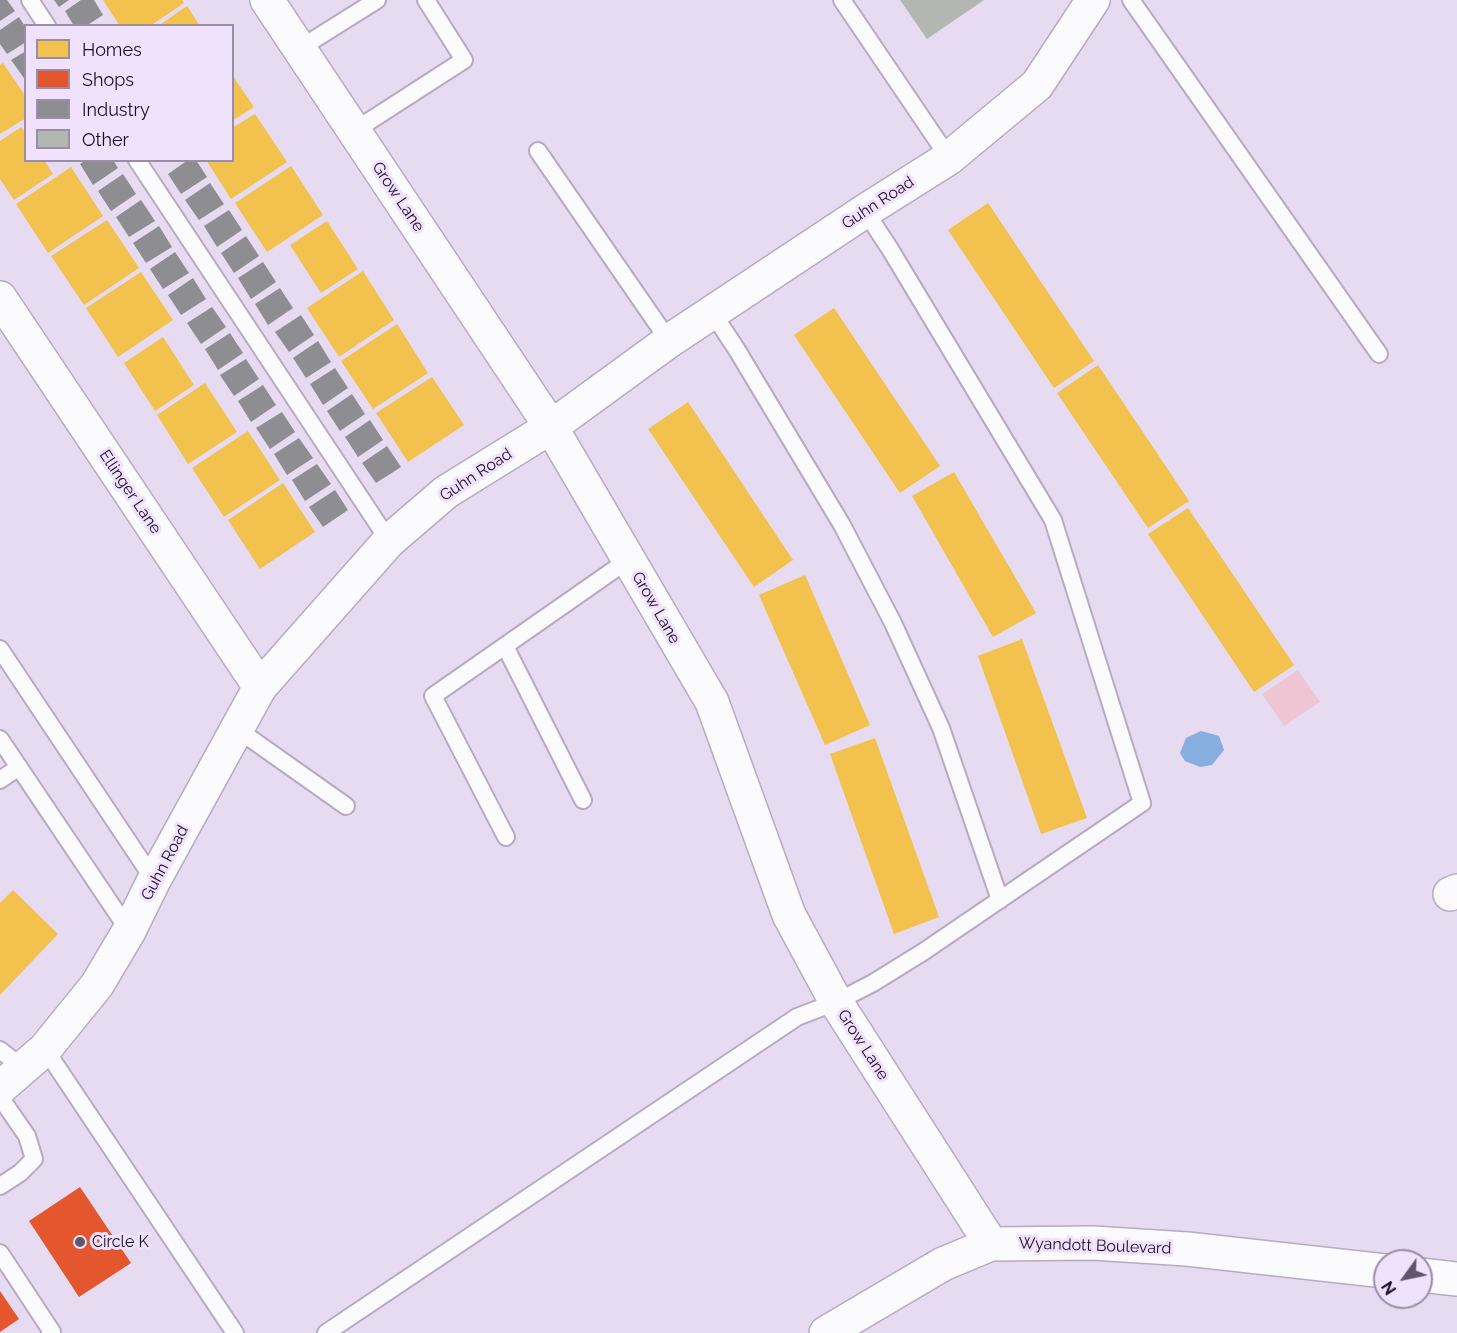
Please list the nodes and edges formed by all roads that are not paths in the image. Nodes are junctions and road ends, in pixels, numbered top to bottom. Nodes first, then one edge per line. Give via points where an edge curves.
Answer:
1 (30, 0) edge
2 (267, 0) edge
3 (377, 0) edge
4 (426, 0) edge
5 (842, 0) edge
6 (1093, 0) edge
7 (1131, 0) edge
8 (46, 24) edge
9 (299, 48) junction
10 (354, 131) junction
11 (538, 151) dead end
12 (949, 158) junction
13 (138, 162) edge
14 (865, 211) junction
15 (0, 297) edge
16 (712, 312) junction
17 (669, 341) junction
18 (1379, 354) dead end
19 (551, 427) junction
20 (389, 541) junction
21 (628, 560) junction
22 (505, 646) junction
23 (0, 649) edge
24 (260, 687) junction
25 (237, 729) junction
26 (0, 739) edge
27 (19, 767) junction
28 (0, 780) edge
29 (583, 800) dead end
30 (346, 806) dead end
31 (506, 837) dead end
32 (154, 880) junction
33 (1000, 900) junction
34 (129, 931) junction
35 (836, 1002) junction
36 (17, 1064) edge
37 (0, 1097) edge
38 (0, 1186) edge
39 (991, 1244) junction
40 (0, 1253) edge
41 (1373, 1270) edge
42 (1433, 1276) edge
43 (1457, 1279) edge
44 (50, 1333) edge
45 (235, 1333) edge
46 (326, 1333) edge
47 (826, 1333) edge

1 - 8 lane
2 - 9 street, Grow Lane
3 - 9 lane
4 - 10 lane via 464,60
5 - 12 lane
6 - 12 street, Guhn Road via 1037,85
7 - 18 lane
9 - 10 street, Grow Lane
10 - 19 street, Grow Lane
11 - 17 lane
12 - 14 street, Guhn Road
13 - 20 lane
14 - 16 street, Guhn Road
14 - 33 lane via 1053,520 1142,803
15 - 24 street, Ellinger Lane
16 - 17 street, Guhn Road
16 - 33 lane via 842,525 893,623 941,728
17 - 19 street, Guhn Road
19 - 20 street, Guhn Road via 446,492
19 - 21 street, Grow Lane
20 - 24 street, Guhn Road
21 - 22 lane
21 - 35 street, Grow Lane via 712,702 789,915
22 - 29 lane
22 - 31 lane via 433,696
23 - 32 lane
24 - 25 street, Guhn Road
25 - 30 lane
25 - 32 street, Guhn Road
26 - 27 lane
27 - 28 lane
27 - 34 lane
32 - 34 street, Guhn Road
33 - 35 lane via 883,977
34 - 36 street, Guhn Road via 97,985
35 - 39 street, Grow Lane
35 - 46 lane via 797,1017
36 - 45 lane
37 - 38 lane via 27,1136 34,1159
39 - 41 street, Wyandott Boulevard via 1094,1243 1187,1249
39 - 47 street, Wyandott Boulevard via 943,1264
40 - 44 lane
42 - 43 street

